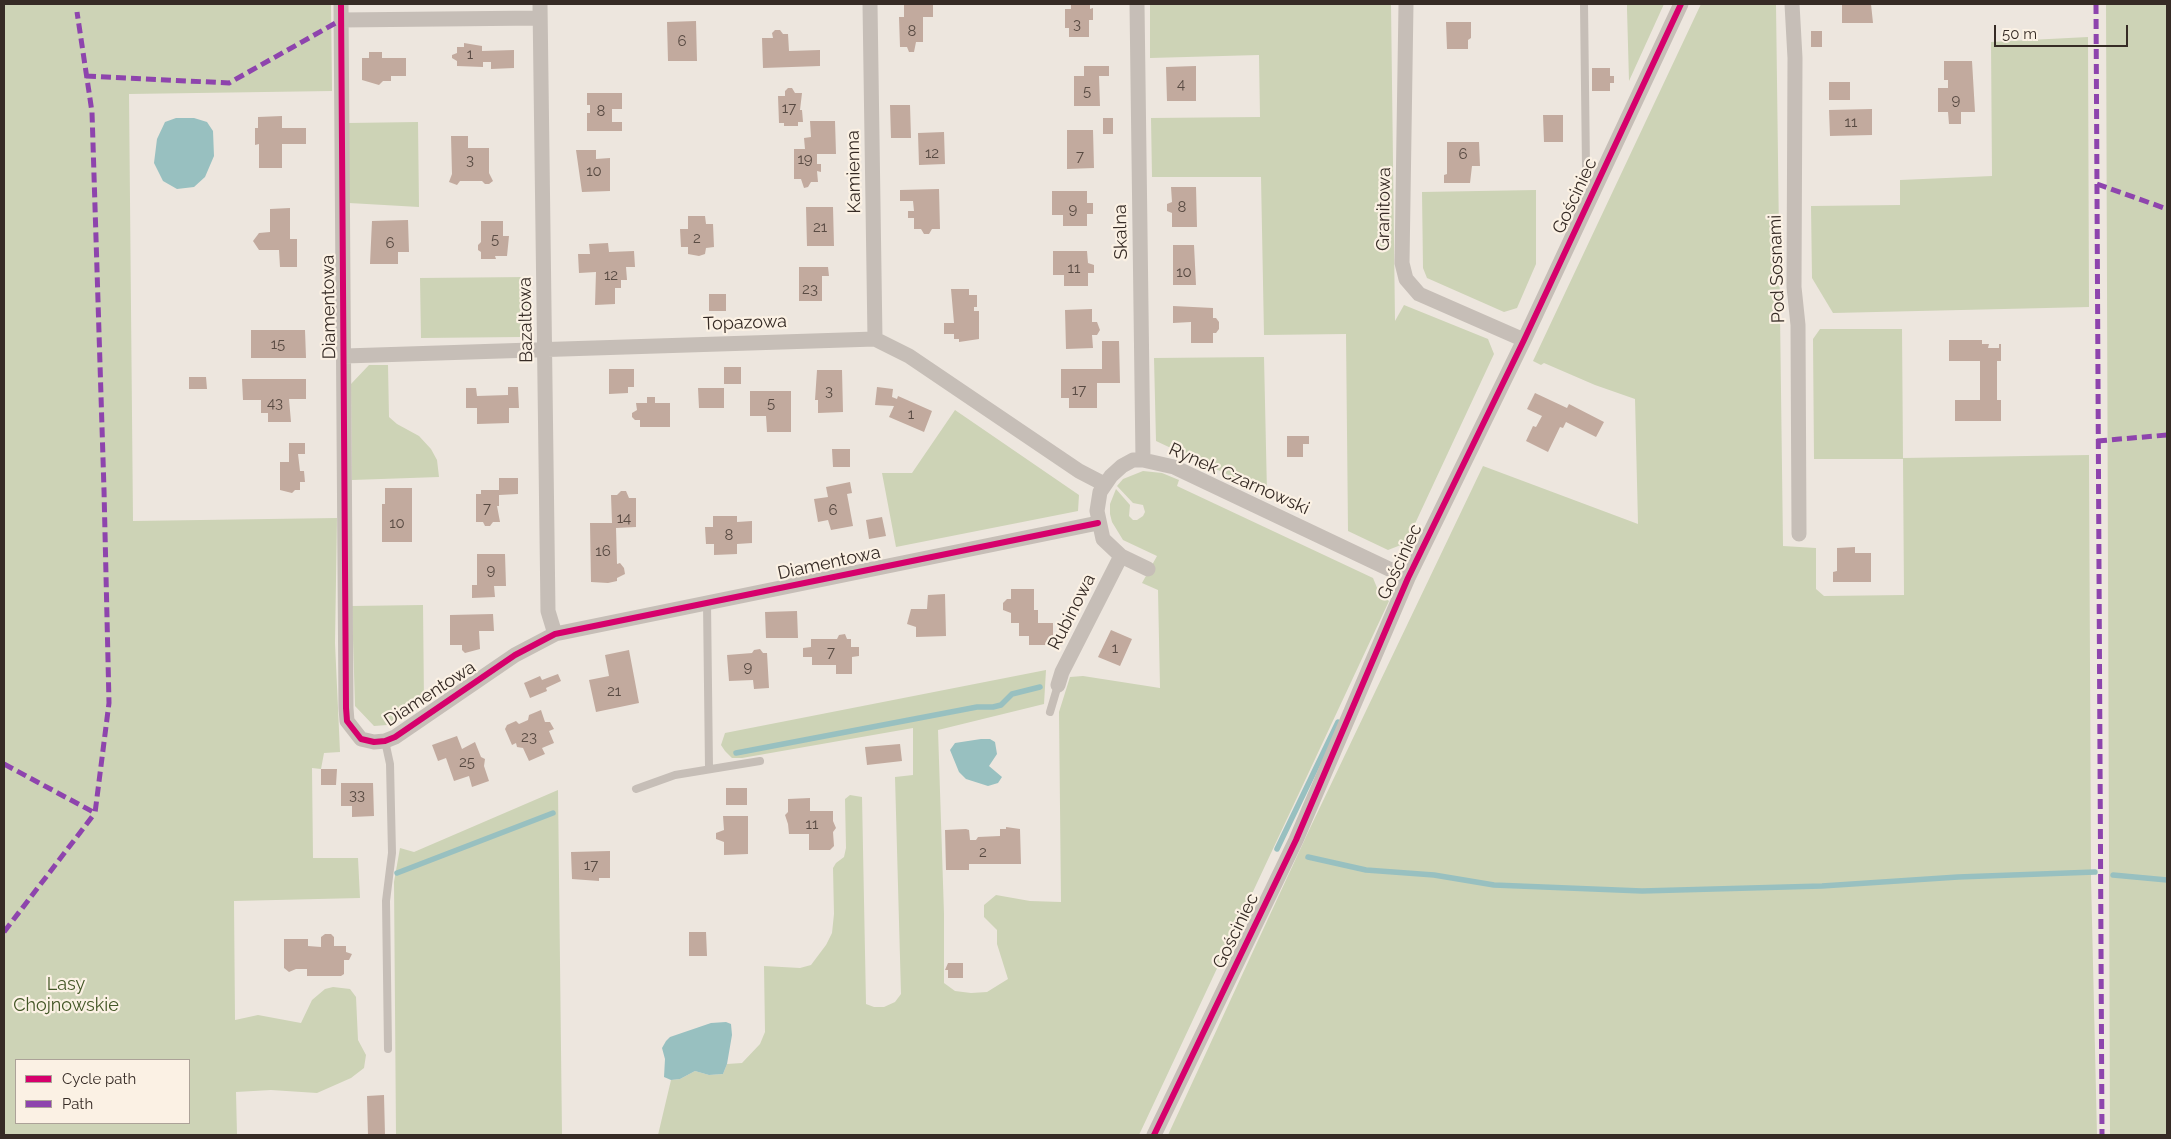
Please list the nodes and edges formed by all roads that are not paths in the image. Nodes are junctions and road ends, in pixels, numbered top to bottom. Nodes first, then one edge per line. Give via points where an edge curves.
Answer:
1 (341, 4) edge
2 (870, 4) edge
3 (1137, 4) edge
4 (1406, 4) edge
5 (1584, 4) edge
6 (1681, 4) edge
7 (1792, 4) edge
8 (540, 11) edge
9 (341, 20) junction
10 (1596, 186) junction
11 (876, 339) junction
12 (1524, 340) junction
13 (545, 349) junction
14 (345, 356) junction
15 (1143, 460) junction
16 (1104, 484) junction
17 (1098, 523) junction
18 (1799, 534) dead end
19 (1121, 556) junction
20 (1148, 569) dead end
21 (1408, 578) junction
22 (707, 603) junction
23 (555, 634) junction
24 (1058, 685) joint
25 (1050, 712) dead end
26 (385, 741) junction
27 (760, 761) dead end
28 (709, 768) junction
29 (636, 789) dead end
30 (388, 1049) dead end
31 (1154, 1135) edge

1 - 9 street, Diamentowa
2 - 11 street, Kamienna
3 - 15 street, Skalna
4 - 12 street, Granitowa via 1402,263 1406,279 1419,294
5 - 10 lane via 1586,168
6 - 10 street, Gościniec
7 - 18 street, Pod Sosnami
8 - 9 street
8 - 13 street, Bazaltowa
9 - 14 street, Diamentowa
10 - 12 street, Gościniec
11 - 13 street, Topazowa
11 - 16 street, Topazowa via 909,356 1079,471
12 - 21 street, Gościniec
13 - 14 street, Topazowa
13 - 23 street, Bazaltowa via 548,611
14 - 26 street, Diamentowa via 347,721 361,739
15 - 16 street, Rynek Czarnowski via 1133,460 1122,466
15 - 21 street, Rynek Czarnowski via 1174,467
16 - 17 street, Rynek Czarnowski via 1097,502
17 - 19 street, Rynek Czarnowski via 1103,539
17 - 22 street, Diamentowa
19 - 20 street, Rynek Czarnowski
19 - 24 street, Rubinowa
21 - 31 street, Gościniec via 1296,840
22 - 23 street, Diamentowa
22 - 28 lane
23 - 26 street, Diamentowa via 514,655
24 - 25 lane
26 - 30 lane via 390,764 392,854 386,901
27 - 28 lane
28 - 29 lane via 675,775

